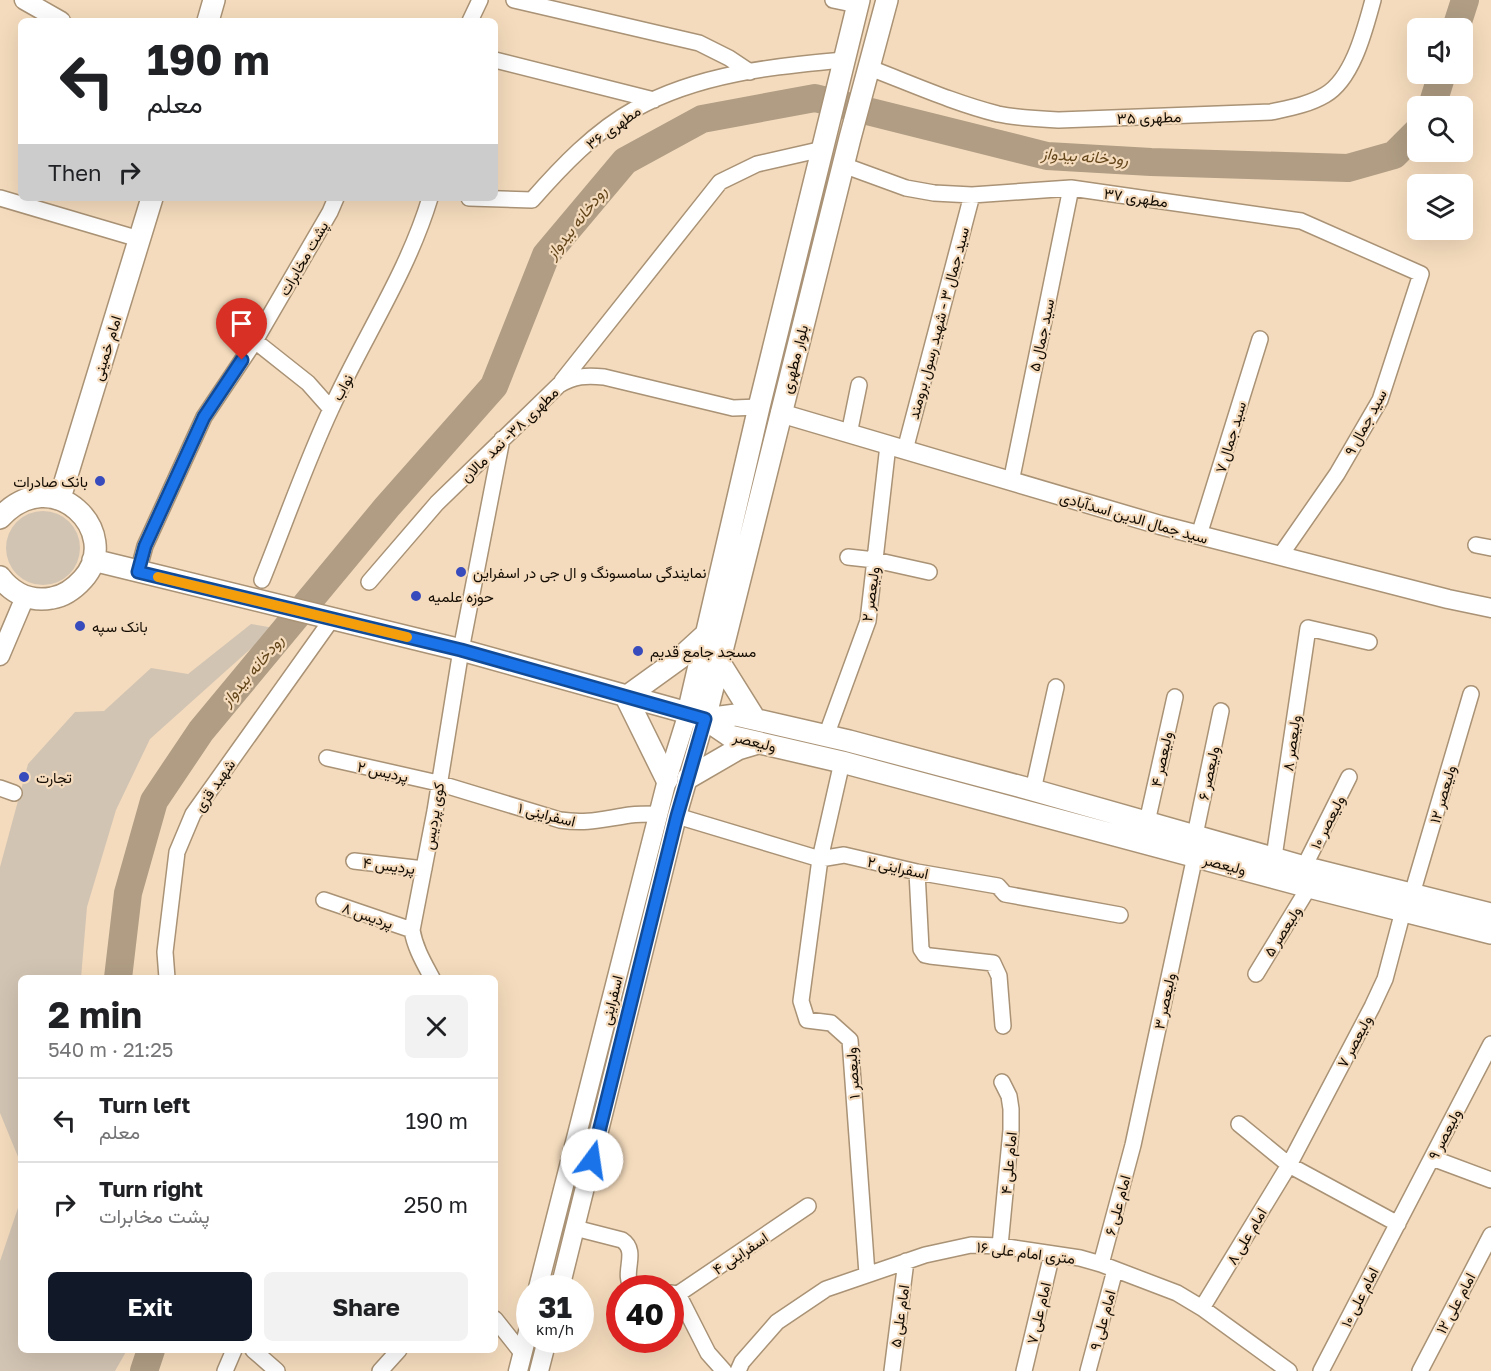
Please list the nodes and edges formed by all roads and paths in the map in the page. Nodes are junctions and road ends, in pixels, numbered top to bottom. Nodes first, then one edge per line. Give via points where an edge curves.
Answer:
1 (24, 0) edge
2 (214, 0) edge
3 (480, 0) edge
4 (514, 0) edge
5 (833, 0) edge
6 (887, 0) edge
7 (1373, 0) edge
8 (858, 2) edge
9 (56, 18) edge
10 (209, 18) edge
11 (471, 18) edge
12 (498, 61) edge
13 (843, 65) junction
14 (750, 72) junction
15 (869, 72) junction
16 (835, 99) junction
17 (654, 100) junction
18 (859, 106) junction
19 (823, 149) junction
20 (843, 165) junction
21 (1071, 188) junction
22 (972, 195) junction
23 (0, 198) edge
24 (498, 199) edge
25 (151, 201) edge
26 (335, 201) edge
27 (429, 201) edge
28 (139, 239) junction
29 (1421, 274) joint
30 (1260, 339) dead end
31 (255, 341) junction
32 (559, 385) junction
33 (859, 385) dead end
34 (759, 407) junction
35 (331, 409) junction
36 (780, 414) junction
37 (849, 434) junction
38 (502, 439) junction
39 (897, 448) junction
40 (1011, 482) junction
41 (60, 498) junction
42 (0, 518) edge
43 (1199, 535) junction
44 (1280, 556) junction
45 (848, 557) dead end
46 (93, 560) junction
47 (875, 560) junction
48 (138, 572) junction
49 (929, 572) dead end
50 (0, 577) edge
51 (262, 580) dead end
52 (369, 582) dead end
53 (26, 597) junction
54 (1491, 608) edge
55 (332, 619) junction
56 (704, 636) junction
57 (1369, 642) dead end
58 (461, 650) junction
59 (0, 656) edge
60 (720, 663) junction
61 (1056, 687) dead end
62 (1471, 694) dead end
63 (626, 697) junction
64 (1175, 697) dead end
65 (1221, 711) dead end
66 (696, 716) junction
67 (755, 719) junction
68 (826, 736) junction
69 (849, 741) junction
70 (758, 743) junction
71 (327, 758) dead end
72 (842, 762) junction
73 (1349, 777) dead end
74 (688, 778) junction
75 (667, 780) junction
76 (438, 783) junction
77 (1033, 790) junction
78 (658, 814) junction
79 (677, 816) junction
80 (1147, 822) junction
81 (1195, 846) junction
82 (1274, 858) junction
83 (820, 859) junction
84 (354, 861) dead end
85 (424, 869) junction
86 (917, 872) junction
87 (1309, 875) junction
88 (324, 900) dead end
89 (1407, 902) junction
90 (635, 906) junction
91 (655, 910) junction
92 (1491, 914) edge
93 (1120, 915) dead end
94 (412, 930) junction
95 (1491, 933) edge
96 (1256, 974) dead end
97 (167, 975) edge
98 (430, 975) edge
99 (1003, 1026) dead end
100 (1491, 1044) edge
101 (1002, 1082) dead end
102 (1239, 1124) dead end
103 (1133, 1145) joint
104 (1432, 1158) junction
105 (1289, 1164) junction
106 (1491, 1180) edge
107 (808, 1206) dead end
108 (1398, 1224) junction
109 (575, 1228) junction
110 (1491, 1235) edge
111 (1000, 1246) junction
112 (1052, 1254) junction
113 (906, 1261) junction
114 (1108, 1267) junction
115 (867, 1274) junction
116 (541, 1275) edge
117 (563, 1275) edge
118 (629, 1275) edge
119 (684, 1287) edge
120 (1202, 1308) junction
121 (684, 1311) edge
122 (498, 1324) edge
123 (516, 1346) edge
124 (233, 1353) edge
125 (256, 1353) edge
126 (396, 1353) edge
127 (522, 1353) edge
128 (544, 1353) edge
129 (225, 1371) edge
130 (277, 1371) edge
131 (380, 1371) edge
132 (518, 1371) edge
133 (539, 1371) edge
134 (724, 1371) edge
135 (738, 1371) edge
136 (892, 1371) edge
137 (1024, 1371) edge
138 (1088, 1371) edge
139 (1289, 1371) edge
140 (1321, 1371) edge
141 (1420, 1371) edge

1 - 9 street
2 - 10 main road
3 - 11 street
4 - 14 street via 699,43
5 - 8 street
6 - 15 main road, بلوار مطهری
7 - 15 street, مطهری ۳۵ via 1355,57 1341,81 1326,95 1271,112 1030,118 999,114
8 - 13 main road, بلوار مطهری
12 - 17 street
13 - 14 street, مطهری ۳۶ via 786,65
13 - 16 main road, بلوار مطهری
14 - 17 street, مطهری ۳۶
15 - 18 main road, بلوار مطهری
16 - 18 main road
16 - 19 main road, بلوار مطهری
17 - 24 street, مطهری ۳۶ via 596,137 532,200
18 - 20 main road, بلوار مطهری
19 - 32 street via 757,164 720,182
19 - 34 main road, بلوار مطهری
20 - 22 street, مطهری ۳۷ via 906,188
20 - 36 main road, بلوار مطهری
21 - 22 street, مطهری ۳۷
21 - 29 street, مطهری ۳۷ via 1301,221
21 - 40 street, سید جمال ۵
22 - 39 street, سید جمال ۳ - شهید رسول برومند
23 - 28 street
25 - 28 main road, امام خمینی
26 - 31 street, پشت مخابرات
27 - 35 street, نواب via 423,224 386,304
28 - 41 main road, امام خمینی
29 - 44 street, سید جمال ۹ via 1380,400 1337,474
30 - 43 street, سید جمال ۷
31 - 35 street via 308,382
31 - 48 street, پشت مخابرات via 204,417 145,546
32 - 34 street, مطهری ۳۸- نمد مالان via 586,375 733,408
32 - 38 street, مطهری ۳۸- نمد مالان
33 - 37 street
34 - 56 main road, بلوار مطهری
35 - 51 street, نواب
36 - 37 street, سید جمال الدین اسدآبادی
36 - 60 main road, بلوار مطهری
37 - 39 street, سید جمال الدین اسدآبادی
38 - 52 street, مطهری ۳۸- نمد مالان via 437,503
38 - 58 street, کوی پردیس
39 - 40 street, سید جمال الدین اسدآبادی
39 - 47 street, ولیعصر ۲
40 - 43 street, سید جمال الدین اسدآبادی
41 - 42 main road via 26,499
41 - 46 main road via 84,516 92,530
43 - 44 street, سید جمال الدین اسدآبادی
44 - 54 street, سید جمال الدین اسدآبادی
45 - 47 street
46 - 48 main road
46 - 53 main road via 75,588 59,597
47 - 49 street
47 - 68 street, ولیعصر ۲ via 868,621
48 - 55 main road
50 - 53 main road
53 - 59 street
55 - 58 main road
55 - 97 street, شهید قزی via 193,814 177,852 165,952
56 - 63 main road
56 - 66 main road, بلوار مطهری
57 - 82 street, ولیعصر ۸ via 1308,628
58 - 63 main road
58 - 76 street, کوی پردیس
60 - 66 main road, بلوار مطهری
60 - 67 main road
61 - 77 street
62 - 89 street, ولیعصر ۱۲
63 - 66 main road
63 - 75 main road
64 - 80 street, ولیعصر ۴
65 - 81 street, ولیعصر ۶
66 - 67 main road, ولیعصر via 736,715
66 - 70 main road, ولیعصر via 730,736
66 - 74 street, اسفراینی
66 - 75 street, اسفراینی
67 - 68 main road, ولیعصر
68 - 69 main road, ولیعصر
69 - 72 main road
69 - 77 main road, ولیعصر
70 - 72 main road, ولیعصر
70 - 74 main road via 738,749
71 - 76 street, پردیس ۲
72 - 81 main road, ولیعصر
72 - 83 street, ولیعصر ۱
73 - 87 street, ولیعصر ۱۰
74 - 79 street, اسفراینی
75 - 78 street, اسفراینی
76 - 78 street, اسفراینی ۱ via 580,823
76 - 85 street, کوی پردیس
77 - 80 main road, ولیعصر
78 - 90 street, اسفراینی
79 - 83 street, اسفراینی ۲
79 - 91 street, اسفراینی
80 - 81 main road, ولیعصر
81 - 82 main road, ولیعصر
81 - 87 main road, ولیعصر
81 - 103 street, ولیعصر ۳
82 - 87 main road, ولیعصر
83 - 86 street, اسفراینی ۲ via 844,855
83 - 115 street, ولیعصر ۱ via 801,1001 807,1020 831,1023 850,1040
84 - 85 street, پردیس ۴
85 - 94 street, کوی پردیس
86 - 93 street, اسفراینی ۲ via 998,886 1005,894
86 - 99 street via 924,955 993,963 999,976
87 - 89 main road, ولیعصر
87 - 96 street, ولیعصر ۵
88 - 94 street, پردیس ۸
89 - 92 main road, ولیعصر
89 - 95 main road, ولیعصر
89 - 105 street, ولیعصر ۷ via 1380,988
90 - 91 street via 650,902
90 - 116 street, اسفراینی
91 - 109 street, اسفراینی
94 - 98 street
100 - 104 street, ولیعصر ۹
101 - 111 street, امام علی ۴ via 1009,1096 1011,1130
102 - 105 street
103 - 114 street, امام علی ۶
104 - 106 street
104 - 108 street, ولیعصر ۹
105 - 108 street
105 - 120 street, امام علی ۸
107 - 119 street, اسفراینی ۴
108 - 140 street, امام علی ۱۰
109 - 117 street, اسفراینی
109 - 118 street via 627,1244 631,1255
110 - 141 street, امام علی ۱۲
111 - 112 street, ۱۶ متری امام علی
111 - 113 street, ۱۶ متری امام علی via 971,1245
112 - 114 street, ۱۶ متری امام علی
112 - 137 street, امام علی ۷
113 - 115 street, ۱۶ متری امام علی
113 - 136 street, امام علی ۵
114 - 120 street, ۱۶ متری امام علی via 1177,1293
114 - 138 street, امام علی ۹
115 - 135 street, ۱۶ متری امام علی via 826,1289 777,1322
120 - 139 street, ۱۶ متری امام علی
121 - 134 street via 708,1353
122 - 123 street
124 - 129 street
125 - 130 street
126 - 131 street
127 - 132 street
128 - 133 street

